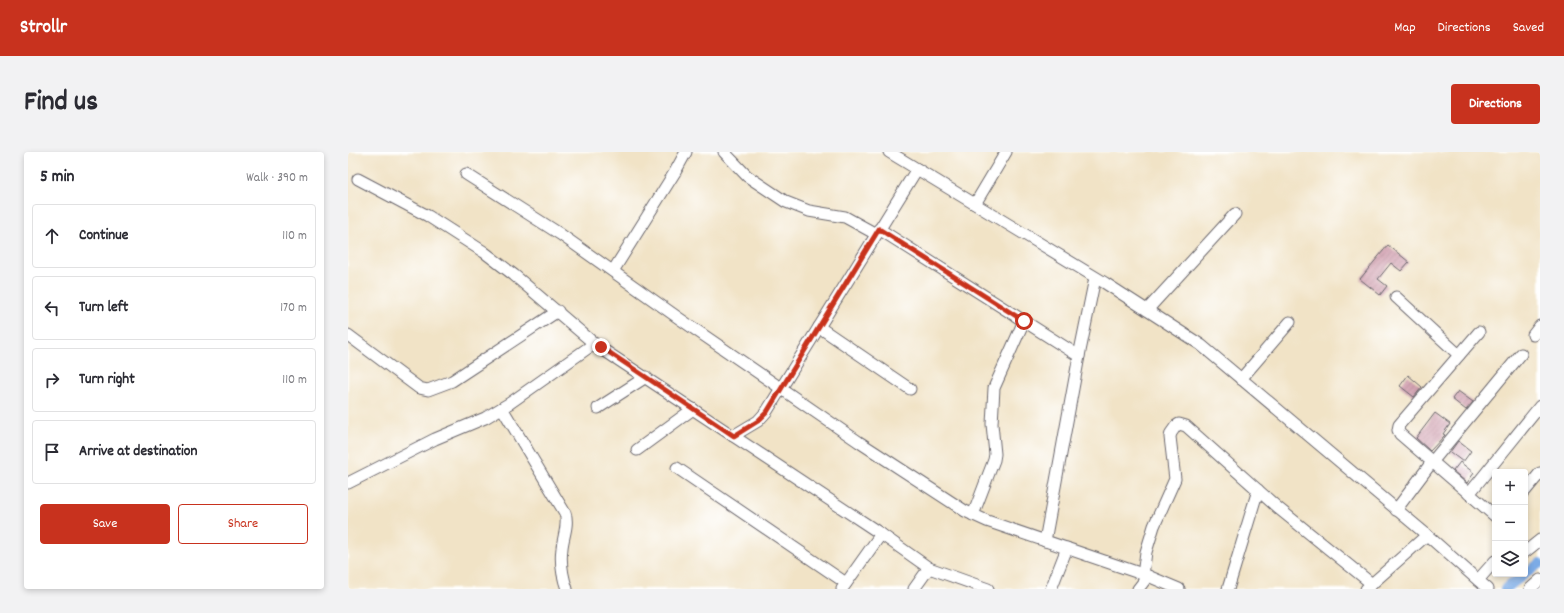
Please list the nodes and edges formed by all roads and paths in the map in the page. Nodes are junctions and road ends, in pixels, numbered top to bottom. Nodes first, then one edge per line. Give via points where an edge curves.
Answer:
1 (686, 152) edge
2 (724, 152) edge
3 (889, 152) edge
4 (1006, 152) edge
5 (917, 169) junction
6 (466, 174) dead end
7 (358, 179) dead end
8 (975, 204) junction
9 (1235, 214) dead end
10 (878, 232) junction
11 (613, 271) junction
12 (1095, 278) junction
13 (1396, 297) dead end
14 (1147, 310) junction
15 (558, 311) junction
16 (1024, 321) junction
17 (1290, 322) dead end
18 (818, 327) junction
19 (1479, 332) dead end
20 (348, 335) edge
21 (596, 345) junction
22 (1521, 354) dead end
23 (1459, 355) junction
24 (1079, 356) junction
25 (646, 377) junction
26 (1241, 379) junction
27 (780, 388) junction
28 (910, 389) dead end
29 (1540, 406) edge
30 (502, 408) junction
31 (598, 408) dead end
32 (693, 409) junction
33 (734, 436) junction
34 (637, 450) dead end
35 (1432, 462) junction
36 (677, 468) dead end
37 (1540, 474) edge
38 (348, 483) edge
39 (1528, 488) edge
40 (1258, 490) junction
41 (1469, 494) junction
42 (1396, 510) junction
43 (1492, 513) edge
44 (973, 515) junction
45 (881, 534) junction
46 (1427, 535) junction
47 (1540, 540) edge
48 (1045, 541) junction
49 (1067, 548) junction
50 (1528, 550) edge
51 (1492, 566) edge
52 (929, 568) junction
53 (1492, 575) edge
54 (1145, 576) junction
55 (1540, 580) edge
56 (1482, 584) edge
57 (844, 586) edge
58 (1369, 586) edge
59 (567, 589) edge
60 (914, 589) edge
61 (988, 589) edge
62 (1051, 589) edge
63 (1138, 589) edge
64 (1179, 589) edge
65 (1228, 589) edge
66 (1530, 589) edge

1 - 11 street
2 - 10 street via 747,176 786,202 809,211 845,217
3 - 5 street
4 - 8 street
5 - 8 street
5 - 10 street
6 - 11 street
7 - 15 street via 455,233 514,275
8 - 12 street
9 - 14 street
10 - 16 street
10 - 18 street
11 - 27 street
12 - 14 street
12 - 24 street
13 - 23 street
14 - 26 street via 1201,345
15 - 20 street via 452,381 428,390 419,388
15 - 21 street
16 - 24 street
16 - 44 street via 994,388 992,424 995,454
17 - 26 street
18 - 27 street
18 - 28 street
19 - 23 street
21 - 25 street
21 - 30 street
22 - 35 street
23 - 35 street via 1399,425 1400,434
24 - 48 street
25 - 31 street
25 - 32 street
26 - 42 street
27 - 33 street via 763,417
27 - 44 street
29 - 41 street
30 - 38 street
30 - 59 street via 565,513 567,520 561,568
32 - 33 street
32 - 34 street
33 - 45 street
35 - 41 street
35 - 42 street
36 - 57 street
37 - 39 street
40 - 54 street via 1186,426 1176,426 1170,437 1175,479 1154,526 1146,552
40 - 58 street
40 - 65 street
41 - 43 street
42 - 46 street
44 - 48 street
45 - 52 street
45 - 57 street
46 - 56 street
46 - 58 street
47 - 50 street
48 - 49 street
49 - 54 street
49 - 62 street
51 - 56 street
52 - 60 street
52 - 61 street
53 - 56 street
54 - 63 street
54 - 64 street
55 - 66 street

